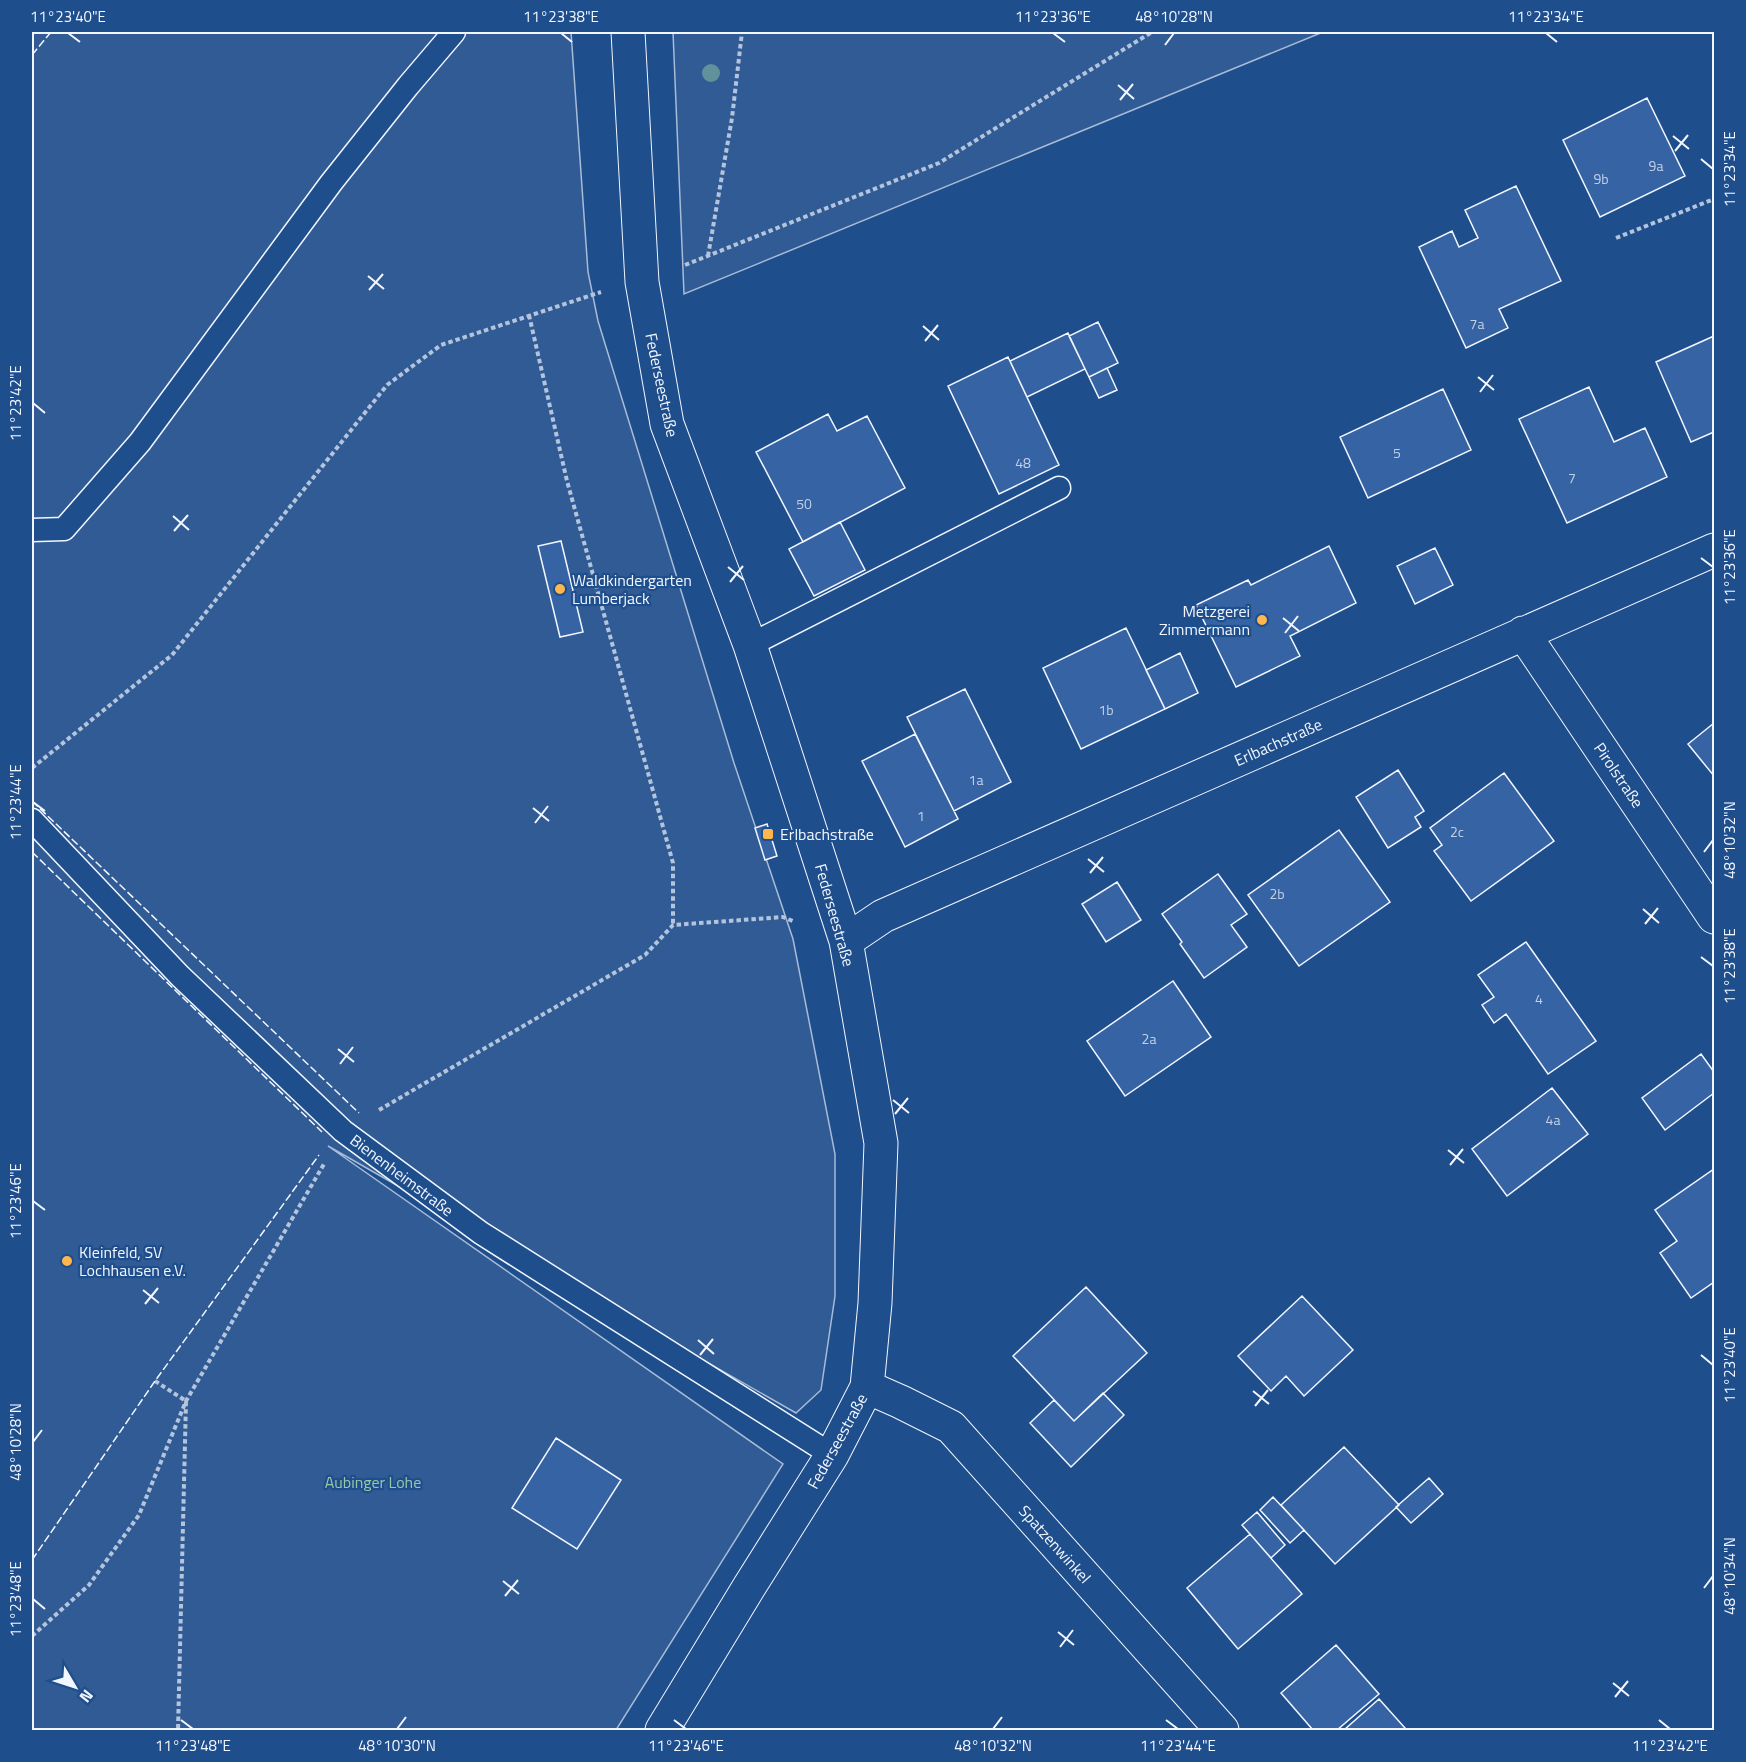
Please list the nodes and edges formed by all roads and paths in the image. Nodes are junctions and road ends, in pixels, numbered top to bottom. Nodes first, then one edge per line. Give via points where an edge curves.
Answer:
1 (454, 32) edge
2 (628, 32) edge
3 (742, 32) edge
4 (1152, 32) edge
5 (1714, 199) edge
6 (1616, 238) dead end
7 (708, 256) junction
8 (642, 282) junction
9 (529, 315) junction
10 (1059, 488) dead end
11 (32, 530) edge
12 (1714, 550) edge
13 (1524, 633) junction
14 (750, 645) junction
15 (32, 768) edge
16 (32, 820) edge
17 (1710, 898) edge
18 (673, 925) junction
19 (846, 941) junction
20 (343, 1131) junction
21 (155, 1381) dead end
22 (867, 1388) junction
23 (186, 1401) junction
24 (832, 1455) junction
25 (32, 1636) edge
26 (178, 1731) edge
27 (662, 1731) edge
28 (1222, 1731) edge

1 - 11 lane via 331,183 140,442 64,529
2 - 8 street, Federseestraße
3 - 7 path via 732,118
4 - 7 path via 939,163
5 - 6 path
7 - 8 path
8 - 9 path
8 - 14 street, Federseestraße via 667,424
9 - 15 path via 441,345 387,386 172,655
9 - 18 path via 567,482 673,863
10 - 14 lane
12 - 13 street, Erlbachstraße
13 - 17 street, Pirolstraße
13 - 19 street, Erlbachstraße via 883,916
14 - 19 street, Federseestraße
16 - 20 lane, Bienenheimstraße via 180,976
18 - 19 path via 783,917
18 - 20 path via 645,955
19 - 22 street, Federseestraße via 881,1143 875,1303
20 - 23 path
20 - 24 lane, Bienenheimstraße via 481,1233
21 - 23 path
22 - 24 street, Federseestraße
22 - 28 street, Spatzenwinkel via 951,1427
23 - 25 path via 139,1515 89,1584
23 - 26 path
24 - 27 street, Federseestraße

